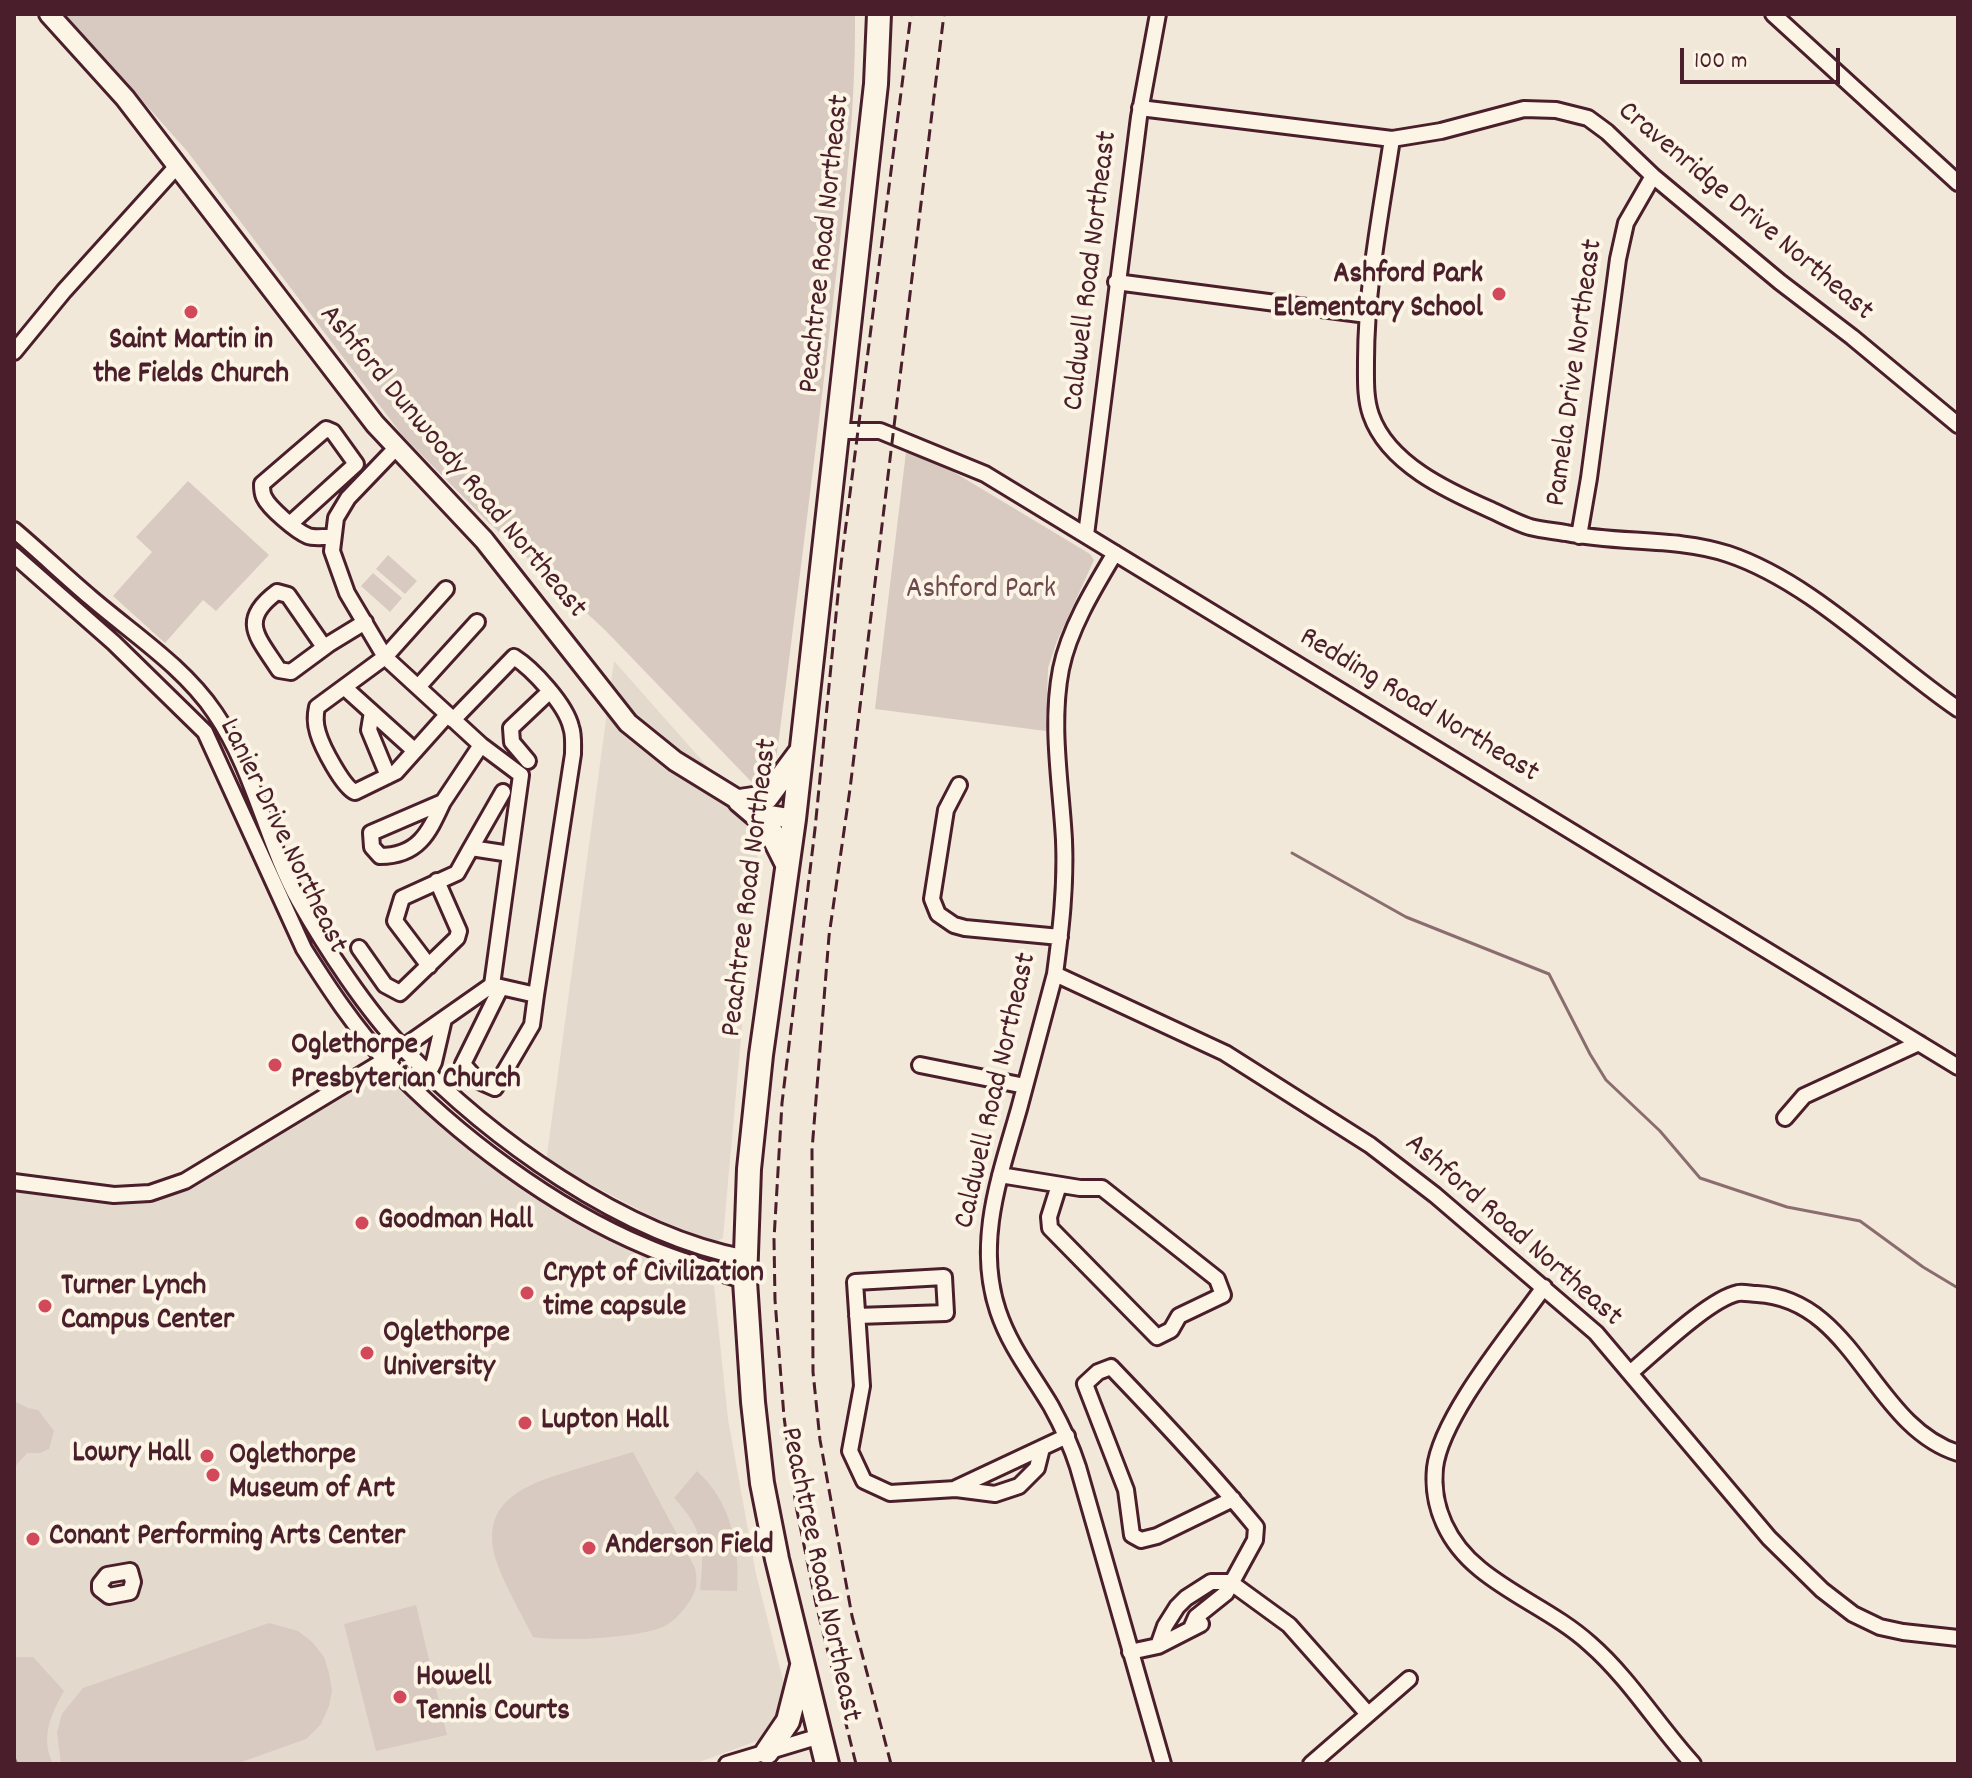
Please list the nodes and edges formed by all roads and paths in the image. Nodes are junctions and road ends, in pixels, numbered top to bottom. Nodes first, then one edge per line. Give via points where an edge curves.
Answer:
1 (49, 14) edge
2 (879, 14) edge
3 (1158, 14) edge
4 (1773, 14) edge
5 (1140, 108) junction
6 (1392, 139) junction
7 (177, 166) junction
8 (1653, 176) junction
9 (1958, 183) edge
10 (1116, 282) junction
11 (1367, 315) junction
12 (14, 352) edge
13 (1958, 425) edge
14 (836, 431) junction
15 (395, 449) junction
16 (362, 484) junction
17 (290, 524) junction
18 (14, 530) edge
19 (1086, 535) junction
20 (1579, 536) junction
21 (327, 537) junction
22 (1115, 553) junction
23 (14, 555) edge
24 (336, 561) junction
25 (446, 589) dead end
26 (365, 622) junction
27 (477, 622) dead end
28 (324, 647) junction
29 (385, 657) junction
30 (344, 687) junction
31 (418, 687) junction
32 (549, 692) junction
33 (1958, 709) edge
34 (372, 712) junction
35 (450, 718) junction
36 (481, 745) junction
37 (415, 751) junction
38 (799, 753) junction
39 (528, 761) dead end
40 (388, 776) junction
41 (959, 785) dead end
42 (503, 792) dead end
43 (740, 801) junction
44 (443, 802) junction
45 (794, 819) junction
46 (471, 848) junction
47 (510, 854) junction
48 (786, 862) junction
49 (437, 881) junction
50 (1060, 937) junction
51 (359, 948) dead end
52 (429, 966) junction
53 (1055, 974) junction
54 (497, 986) junction
55 (536, 995) junction
56 (444, 1019) junction
57 (419, 1036) junction
58 (1919, 1043) junction
59 (403, 1048) junction
60 (435, 1054) junction
61 (385, 1060) junction
62 (920, 1065) dead end
63 (1958, 1067) edge
64 (429, 1072) junction
65 (1025, 1086) junction
66 (1785, 1118) dead end
67 (1000, 1175) junction
68 (14, 1182) edge
69 (1059, 1185) junction
70 (746, 1258) junction
71 (745, 1281) junction
72 (1544, 1287) junction
73 (857, 1316) junction
74 (1630, 1373) junction
75 (1067, 1436) junction
76 (1037, 1450) junction
77 (1958, 1453) edge
78 (962, 1486) junction
79 (1233, 1499) junction
80 (1228, 1588) junction
81 (1958, 1638) edge
82 (1158, 1646) junction
83 (1130, 1652) junction
84 (803, 1665) junction
85 (1409, 1679) dead end
86 (1368, 1714) junction
87 (820, 1736) junction
88 (767, 1752) junction
89 (727, 1764) edge
90 (827, 1764) edge
91 (1163, 1764) edge
92 (1311, 1764) edge
93 (1693, 1764) edge

1 - 7 main road, Ashford Dunwoody Road Northeast via 125,98
2 - 14 highway, Peachtree Road Northeast via 876,84
3 - 5 street, Caldwell Road Northeast
4 - 9 street
5 - 6 street, Cravenridge Drive Northeast
5 - 10 street, Caldwell Road Northeast
6 - 8 street, Cravenridge Drive Northeast via 1524,109 1556,110 1588,118
6 - 11 street
7 - 12 street
7 - 15 main road, Ashford Dunwoody Road Northeast
8 - 13 street, Cravenridge Drive Northeast
8 - 20 street, Pamela Drive Northeast via 1626,223 1618,259
10 - 11 street
10 - 19 street, Caldwell Road Northeast
11 - 20 street via 1371,416 1402,459 1462,498 1528,526
14 - 19 street, Redding Road Northeast via 880,431 985,474
14 - 38 highway, Peachtree Road Northeast
15 - 16 street
15 - 43 main road, Ashford Dunwoody Road Northeast via 484,540 628,723 675,761
16 - 21 street via 334,508
16 - 24 street via 336,518
17 - 17 street via 356,464 326,429 262,484 263,496
17 - 21 street via 309,537
18 - 59 street, Lanier Drive Northeast via 182,675 215,711 236,748 297,898 351,982
19 - 22 street, Redding Road Northeast
20 - 33 street via 1694,546 1762,569 1843,621
21 - 24 street
22 - 50 street, Caldwell Road Northeast via 1060,669 1057,730 1065,881
22 - 58 street, Redding Road Northeast
23 - 61 street, Lanier Drive Northeast via 205,732 304,949
24 - 26 street
25 - 29 street
26 - 28 street
26 - 29 street
27 - 31 street
28 - 28 street via 291,672 279,670 254,632 255,615 277,592 288,595
29 - 30 street
29 - 31 street
30 - 34 street
30 - 40 street via 317,707 318,733 350,790
31 - 35 street
32 - 35 street via 514,657
32 - 39 street via 511,728 512,742
32 - 55 street via 571,727 573,754
34 - 37 street
34 - 40 street via 369,730
35 - 36 street
35 - 37 street
36 - 44 street
36 - 47 street via 521,775
37 - 40 street
38 - 43 highway via 767,797
38 - 45 highway, Peachtree Road Northeast
41 - 50 street via 946,810 932,899 938,914 965,928
42 - 46 street
43 - 45 main road, Ashford Dunwoody Road Northeast via 769,815
43 - 48 highway via 767,824
44 - 44 street via 371,833 372,847 380,856 391,856 425,840
45 - 48 highway, Peachtree Road Northeast
46 - 47 street
46 - 49 street via 457,873
47 - 54 street
48 - 70 highway, Peachtree Road Northeast via 749,1169
49 - 52 street via 459,931
49 - 52 street via 402,898 395,921
50 - 53 street, Caldwell Road Northeast
51 - 52 street via 395,993
53 - 65 street, Caldwell Road Northeast
53 - 72 street, Ashford Road Northeast via 1225,1053 1358,1137
54 - 55 street
54 - 55 street via 463,1064 477,1080 495,1088 532,1025
54 - 56 street
56 - 57 street
56 - 60 street
57 - 59 street
57 - 60 street
58 - 63 street, Redding Road Northeast
58 - 66 street via 1804,1096
59 - 61 street
59 - 64 street, Lanier Drive Northeast
60 - 64 street
61 - 68 street via 185,1181 150,1193 114,1195
61 - 71 street, Lanier Drive Northeast via 462,1131 541,1189 644,1246
62 - 65 street
64 - 70 street, Lanier Drive Northeast via 501,1136 592,1196 674,1237
65 - 67 street, Caldwell Road Northeast
67 - 69 street
67 - 75 street, Caldwell Road Northeast via 988,1240 997,1309 1009,1341
69 - 69 street via 1050,1228 1157,1337 1171,1330 1179,1316 1223,1295 1217,1279 1102,1188
70 - 71 highway, Peachtree Road Northeast
71 - 84 highway, Peachtree Road Northeast via 762,1483
72 - 74 street, Ashford Road Northeast via 1596,1333
72 - 93 street via 1445,1434 1435,1467 1445,1530 1479,1568 1591,1645
73 - 73 street via 946,1313 944,1277 855,1282
73 - 78 street via 862,1386 850,1451 864,1481 890,1493
74 - 77 street via 1717,1303 1738,1293 1769,1295 1789,1300 1832,1328 1919,1431
74 - 81 street, Ashford Road Northeast via 1769,1538 1822,1590 1880,1627
75 - 76 street
75 - 83 street, Caldwell Road Northeast
76 - 78 street
76 - 78 street via 1037,1468 1019,1486 995,1494
79 - 79 street via 1111,1367 1085,1384 1126,1490 1132,1535 1141,1540 1157,1536
79 - 80 street via 1256,1527 1255,1540
80 - 82 street via 1221,1604 1198,1626
80 - 82 street via 1211,1582 1186,1598 1165,1626
80 - 86 street via 1289,1625
82 - 83 street
83 - 91 street, Caldwell Road Northeast
84 - 87 highway, Peachtree Road Northeast
84 - 88 highway via 788,1721
85 - 86 street
86 - 92 street
87 - 88 street
87 - 90 highway, Peachtree Road Northeast
88 - 89 street

